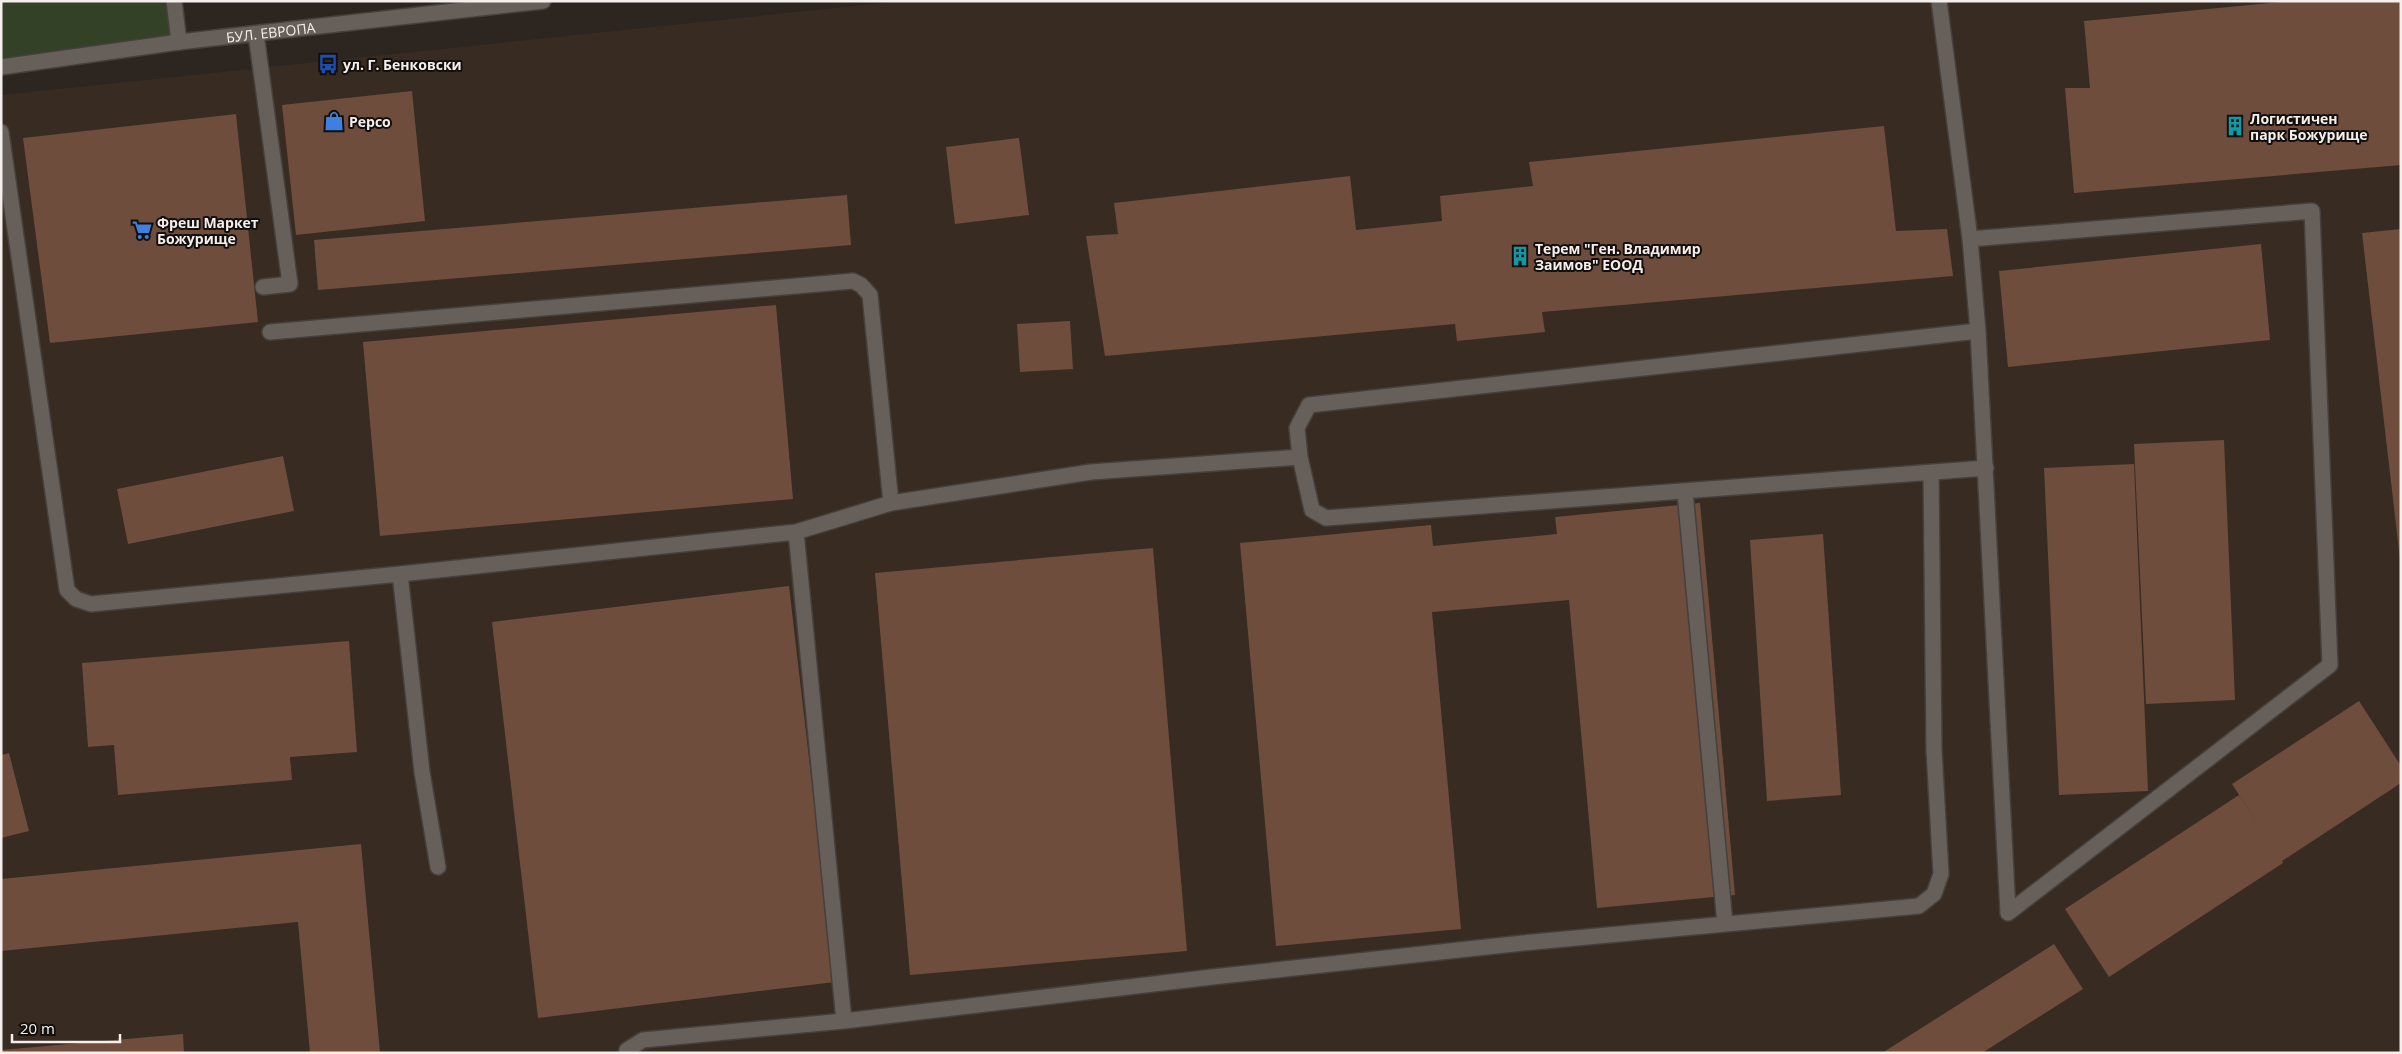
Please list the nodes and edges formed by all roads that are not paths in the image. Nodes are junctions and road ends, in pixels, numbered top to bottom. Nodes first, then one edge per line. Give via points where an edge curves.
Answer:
1 (174, 1) edge
2 (543, 1) edge
3 (1939, 1) edge
4 (256, 34) junction
5 (179, 42) junction
6 (1, 67) edge
7 (1, 132) edge
8 (1970, 239) junction
9 (263, 287) dead end
10 (1978, 331) junction
11 (270, 332) dead end
12 (1300, 457) junction
13 (1986, 468) junction
14 (1932, 472) junction
15 (1685, 492) junction
16 (891, 503) junction
17 (796, 532) junction
18 (400, 574) junction
19 (438, 866) dead end
20 (1725, 924) junction
21 (844, 1021) junction
22 (627, 1053) edge

1 - 5 street
2 - 4 street, БУЛ. ЕВРОПА
3 - 8 street
4 - 5 street, БУЛ. ЕВРОПА
4 - 9 street via 290,284
5 - 6 street, БУЛ. ЕВРОПА
7 - 18 street via 67,590 76,600 91,604
8 - 10 street
8 - 13 street via 2312,211 2330,665 2008,913
10 - 12 street via 1308,405 1297,428
10 - 13 street
11 - 16 street via 853,281 870,295
12 - 15 street via 1312,510 1326,518
12 - 16 street via 1091,472
13 - 14 street
14 - 15 street
14 - 20 street via 1934,750 1941,874 1934,894 1919,906
15 - 20 street
16 - 17 street
17 - 18 street
17 - 21 street
18 - 19 street via 422,772
20 - 21 street via 1212,977
21 - 22 street via 643,1040

